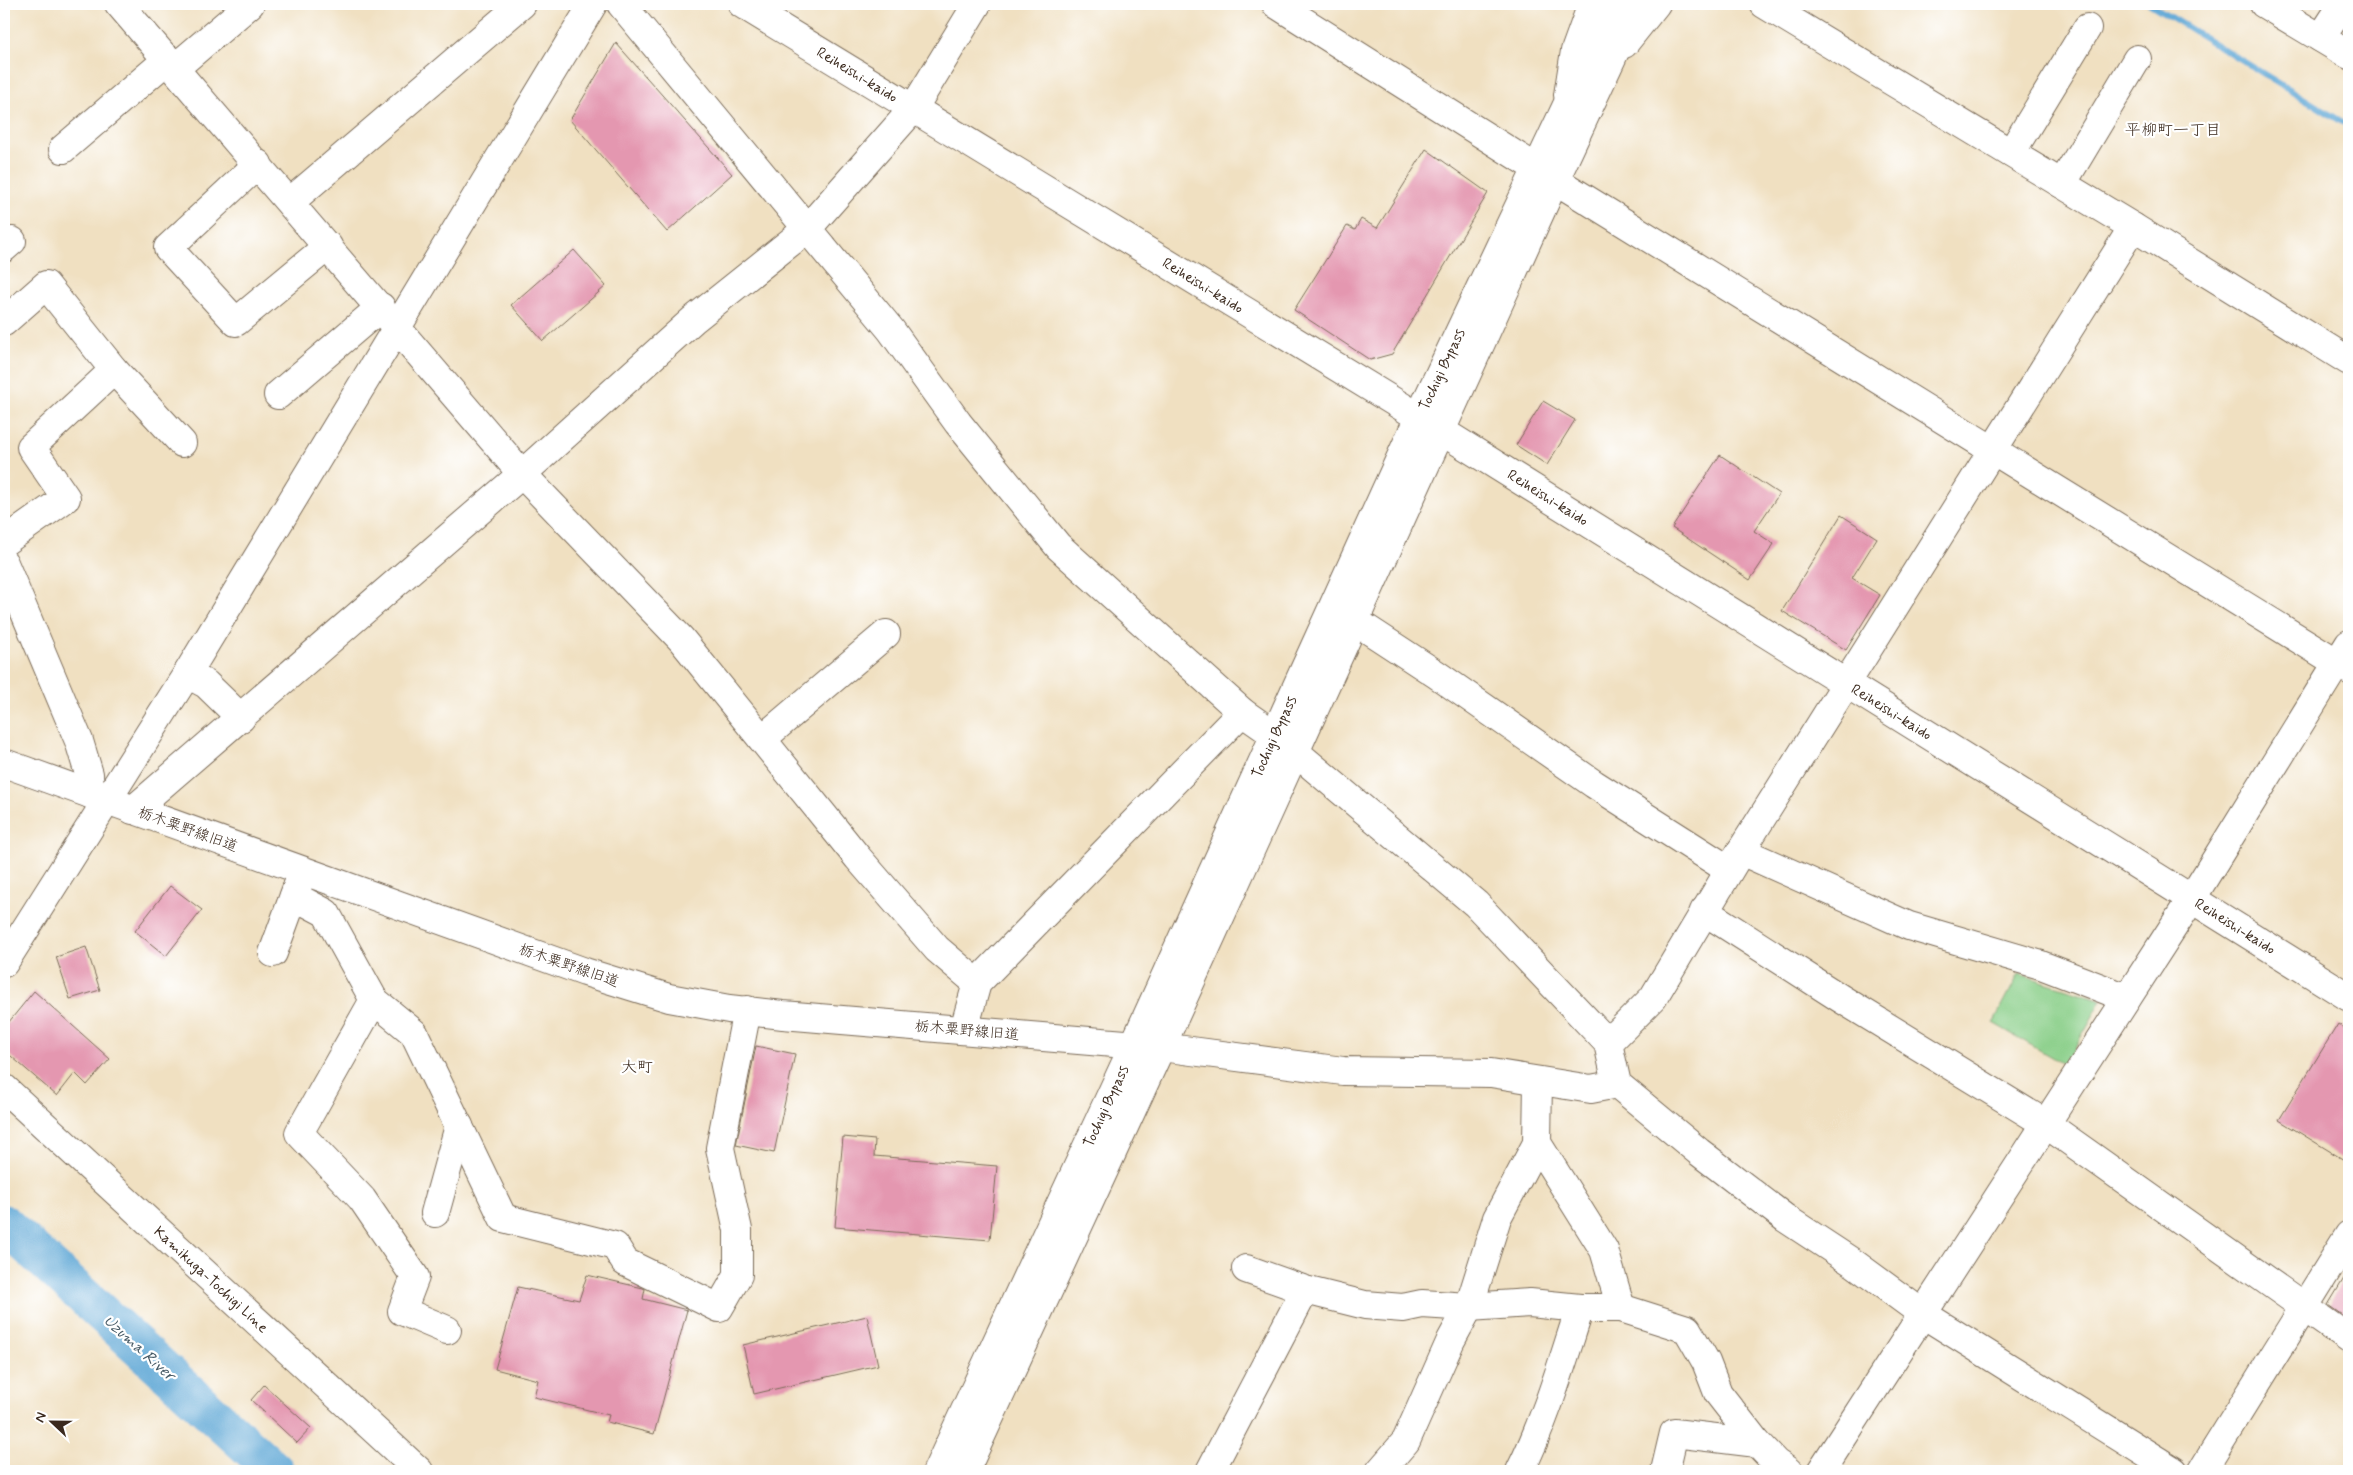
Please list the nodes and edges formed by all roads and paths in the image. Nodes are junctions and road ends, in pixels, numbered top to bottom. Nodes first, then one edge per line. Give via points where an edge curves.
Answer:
1 (119, 4) edge
2 (250, 4) edge
3 (522, 4) edge
4 (593, 4) edge
5 (620, 4) edge
6 (742, 4) edge
7 (977, 4) edge
8 (1276, 4) edge
9 (1592, 4) edge
10 (1614, 4) edge
11 (1637, 4) edge
12 (1656, 4) edge
13 (1764, 4) edge
14 (2264, 4) edge
15 (2343, 4) edge
16 (2087, 28) dead end
17 (2321, 38) junction
18 (2349, 55) edge
19 (2137, 59) dead end
20 (171, 64) junction
21 (1608, 64) junction
22 (1566, 104) junction
23 (913, 109) junction
24 (64, 149) dead end
25 (2011, 153) junction
26 (258, 164) junction
27 (1545, 174) junction
28 (2062, 184) junction
29 (290, 202) junction
30 (2133, 227) junction
31 (807, 229) junction
32 (328, 246) junction
33 (389, 316) junction
34 (4, 322) edge
35 (2349, 361) edge
36 (114, 370) junction
37 (278, 395) dead end
38 (1419, 417) junction
39 (1442, 431) junction
40 (182, 443) dead end
41 (1993, 450) junction
42 (522, 474) junction
43 (4, 542) edge
44 (4, 563) edge
45 (1355, 621) junction
46 (886, 634) dead end
47 (2346, 659) edge
48 (188, 674) junction
49 (1845, 684) junction
50 (1242, 712) junction
51 (241, 718) junction
52 (1275, 735) junction
53 (762, 739) junction
54 (1296, 753) junction
55 (4, 763) edge
56 (99, 797) junction
57 (133, 810) junction
58 (1735, 860) junction
59 (303, 871) junction
60 (294, 896) junction
61 (2192, 898) junction
62 (1704, 911) junction
63 (273, 953) dead end
64 (4, 963) edge
65 (977, 984) junction
66 (2349, 997) edge
67 (2127, 998) junction
68 (374, 1000) junction
69 (746, 1010) junction
70 (964, 1029) junction
71 (1608, 1043) junction
72 (1134, 1045) junction
73 (1162, 1047) junction
74 (1538, 1081) junction
75 (1617, 1084) junction
76 (4, 1088) edge
77 (2046, 1124) junction
78 (459, 1126) junction
79 (1537, 1143) junction
80 (435, 1213) dead end
81 (2349, 1234) edge
82 (1246, 1269) dead end
83 (1306, 1290) junction
84 (1469, 1307) junction
85 (2304, 1307) junction
86 (1580, 1308) junction
87 (1621, 1308) junction
88 (1923, 1314) junction
89 (447, 1330) dead end
90 (2349, 1339) edge
91 (1756, 1443) junction
92 (419, 1471) edge
93 (937, 1471) edge
94 (965, 1471) edge
95 (1210, 1471) edge
96 (1380, 1471) edge
97 (1520, 1471) edge
98 (1665, 1471) edge
99 (1788, 1471) edge
100 (1821, 1471) edge
101 (2174, 1471) edge
102 (2202, 1471) edge

1 - 20 street
2 - 20 street
3 - 29 street
4 - 33 street
5 - 31 street
6 - 23 street, Reiheishi-kaido
7 - 23 street
8 - 27 street
9 - 22 street via 1575,52
10 - 22 street, Tochigi Bypass
11 - 21 street, Tochigi Bypass
12 - 21 street
13 - 25 street
14 - 17 street
15 - 17 street
16 - 25 street
17 - 18 street
19 - 28 street
20 - 24 street
20 - 26 street
21 - 27 street, Tochigi Bypass
22 - 27 street, Tochigi Bypass
23 - 31 street
23 - 38 street, Reiheishi-kaido
25 - 28 street
26 - 29 street
26 - 32 street via 168,248 236,322
27 - 38 street, Tochigi Bypass
27 - 39 street, Tochigi Bypass
27 - 41 street
28 - 30 street
29 - 32 street
30 - 35 street
30 - 41 street
31 - 42 street via 693,320
31 - 50 street via 891,330 958,423 1058,546
32 - 33 street
33 - 37 street
33 - 42 street
33 - 48 street
34 - 36 street via 46,285
36 - 40 street
36 - 43 street via 31,447 66,498
38 - 39 street, Reiheishi-kaido
38 - 52 street, Tochigi Bypass
39 - 45 street, Tochigi Bypass
39 - 49 street, Reiheishi-kaido
41 - 47 street
41 - 49 street
42 - 51 street
42 - 53 street via 681,639
44 - 56 street via 79,741 88,774
45 - 54 street, Tochigi Bypass
45 - 58 street via 1594,784
46 - 53 street
47 - 61 street
48 - 51 street via 206,684
48 - 56 street
49 - 58 street
49 - 61 street, Reiheishi-kaido
50 - 52 street
50 - 65 street
51 - 57 street
52 - 54 street
52 - 72 street, Tochigi Bypass
53 - 65 street via 937,949
54 - 71 street via 1476,904
54 - 73 street, Tochigi Bypass
55 - 56 street, 栃木粟野線旧道
56 - 57 street, 栃木粟野線旧道
56 - 64 street
57 - 59 street, 栃木粟野線旧道
58 - 62 street
58 - 67 street via 1909,926 2041,965
59 - 60 street
59 - 69 street, 栃木粟野線旧道 via 585,972 669,998
60 - 63 street
60 - 68 street via 326,914
61 - 66 street, Reiheishi-kaido
61 - 67 street
62 - 71 street via 1653,998
62 - 77 street
65 - 70 street
67 - 77 street
68 - 78 street via 414,1033
68 - 89 street via 299,1133 362,1199 415,1277 402,1311
69 - 70 street, 栃木粟野線旧道
69 - 78 street via 720,1148 738,1230 738,1275 718,1308 626,1262 615,1246 503,1218
70 - 72 street, 栃木粟野線旧道
71 - 75 street
72 - 73 street, 栃木粟野線旧道
72 - 93 street, Tochigi Bypass
73 - 74 street, 栃木粟野線旧道 via 1343,1071 1492,1074
73 - 94 street, Tochigi Bypass
74 - 75 street, 栃木粟野線旧道 via 1591,1089
74 - 79 street
75 - 88 street via 1786,1218
76 - 92 street, Kamikuga-Tochigi Line
77 - 85 street
77 - 88 street
78 - 80 street
79 - 84 street via 1497,1218
79 - 87 street via 1604,1250
81 - 85 street
82 - 83 street
83 - 84 street via 1365,1305
83 - 95 street
84 - 86 street via 1530,1303
84 - 96 street via 1406,1442
85 - 90 street
85 - 102 street
86 - 87 street
86 - 97 street via 1554,1389
87 - 91 street via 1687,1328 1706,1362 1718,1393
88 - 100 street
88 - 101 street
91 - 98 street via 1674,1433
91 - 99 street

